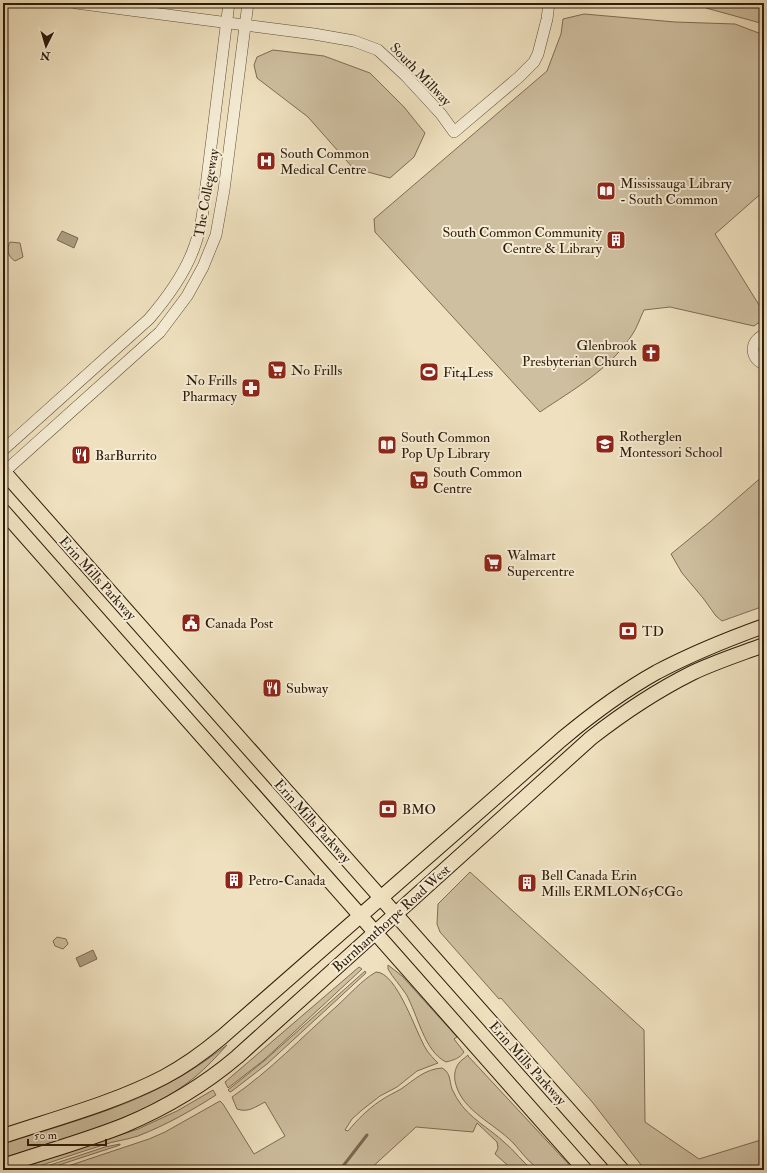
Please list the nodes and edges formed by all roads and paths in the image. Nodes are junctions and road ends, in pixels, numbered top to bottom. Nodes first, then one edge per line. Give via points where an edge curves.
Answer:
1 (76, 3) edge
2 (229, 3) edge
3 (248, 3) edge
4 (549, 3) edge
5 (226, 22) junction
6 (245, 25) junction
7 (764, 335) edge
8 (764, 364) edge
9 (3, 450) edge
10 (3, 472) edge
11 (3, 511) edge
12 (764, 626) edge
13 (764, 645) edge
14 (381, 898) junction
15 (396, 914) junction
16 (361, 916) junction
17 (375, 932) junction
18 (3, 1136) edge
19 (3, 1166) edge
20 (585, 1170) edge
21 (622, 1170) edge

1 - 5 street, South Millway
2 - 5 street, The Collegeway
3 - 6 street, The Collegeway
4 - 6 street, South Millway via 547,19 534,62 520,77 454,132 406,75 378,50 348,40
5 - 6 street, South Millway
5 - 9 street, The Collegeway via 202,218 195,246 185,267 163,303 149,319
6 - 10 street, The Collegeway via 224,190 216,235 203,267 187,296 160,332
7 - 8 street via 757,338 753,348 755,358
10 - 14 main road, Erin Mills Parkway
11 - 16 main road, Erin Mills Parkway
12 - 14 main road, Burnhamthorpe Road West via 685,658 645,679 608,704 562,739
13 - 15 main road, Burnhamthorpe Road West via 692,673 614,720 575,751
14 - 15 main road, Erin Mills Parkway
14 - 16 main road, Burnhamthorpe Road West
15 - 17 main road, Burnhamthorpe Road West
15 - 21 main road, Erin Mills Parkway
16 - 17 main road, Erin Mills Parkway
16 - 18 main road, Burnhamthorpe Road West via 222,1037 176,1070 129,1093
17 - 19 main road, Burnhamthorpe Road West via 237,1057 200,1085 157,1110 126,1124
17 - 20 main road, Erin Mills Parkway

